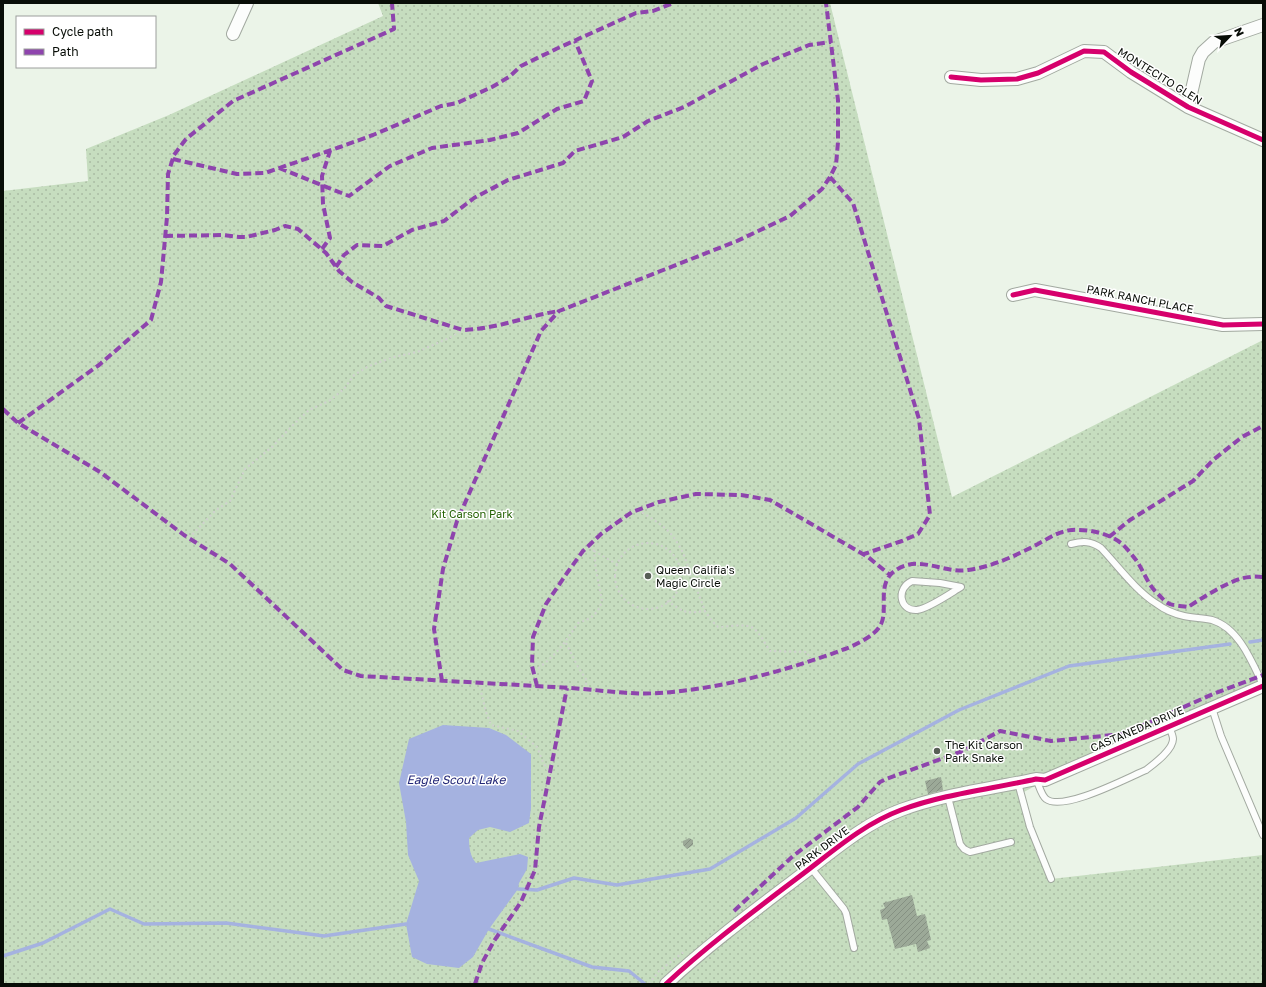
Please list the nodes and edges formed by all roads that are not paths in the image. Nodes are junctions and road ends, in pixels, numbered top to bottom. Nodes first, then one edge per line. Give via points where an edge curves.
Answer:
1 (247, 3) edge
2 (1263, 25) edge
3 (233, 34) dead end
4 (952, 77) dead end
5 (1188, 107) junction
6 (1263, 140) edge
7 (1013, 295) dead end
8 (1263, 324) edge
9 (1072, 544) dead end
10 (912, 581) joint
11 (1263, 686) edge
12 (1212, 708) junction
13 (1169, 726) junction
14 (1036, 779) junction
15 (1018, 783) junction
16 (948, 797) junction
17 (1263, 836) edge
18 (1010, 842) dead end
19 (811, 868) junction
20 (1051, 879) dead end
21 (854, 948) dead end
22 (666, 984) edge

1 - 3 street
2 - 5 street via 1214,42 1203,52 1199,59
4 - 5 street, MONTECITO GLEN via 981,80 1016,79 1038,73 1084,51 1104,52
5 - 6 street, MONTECITO GLEN
7 - 8 street, PARK RANCH PLACE via 1035,290 1223,325
9 - 11 lane via 1089,542 1101,548 1161,607 1184,616 1212,620 1227,628 1250,659
10 - 10 lane via 902,590 902,600 907,607 916,610 942,599 961,587
11 - 12 street, CASTANEDA DRIVE
12 - 13 street, CASTANEDA DRIVE
12 - 17 lane via 1221,736
13 - 14 street, CASTANEDA DRIVE via 1045,780
13 - 14 lane via 1173,736 1172,745 1153,765 1079,799 1062,802 1048,800
14 - 15 street, CASTANEDA DRIVE
15 - 16 street, PARK DRIVE
15 - 20 lane via 1030,827
16 - 18 lane via 960,844 964,849 970,852
16 - 19 street, PARK DRIVE via 900,810 876,821
19 - 21 lane via 844,909
19 - 22 street, PARK DRIVE via 693,958

